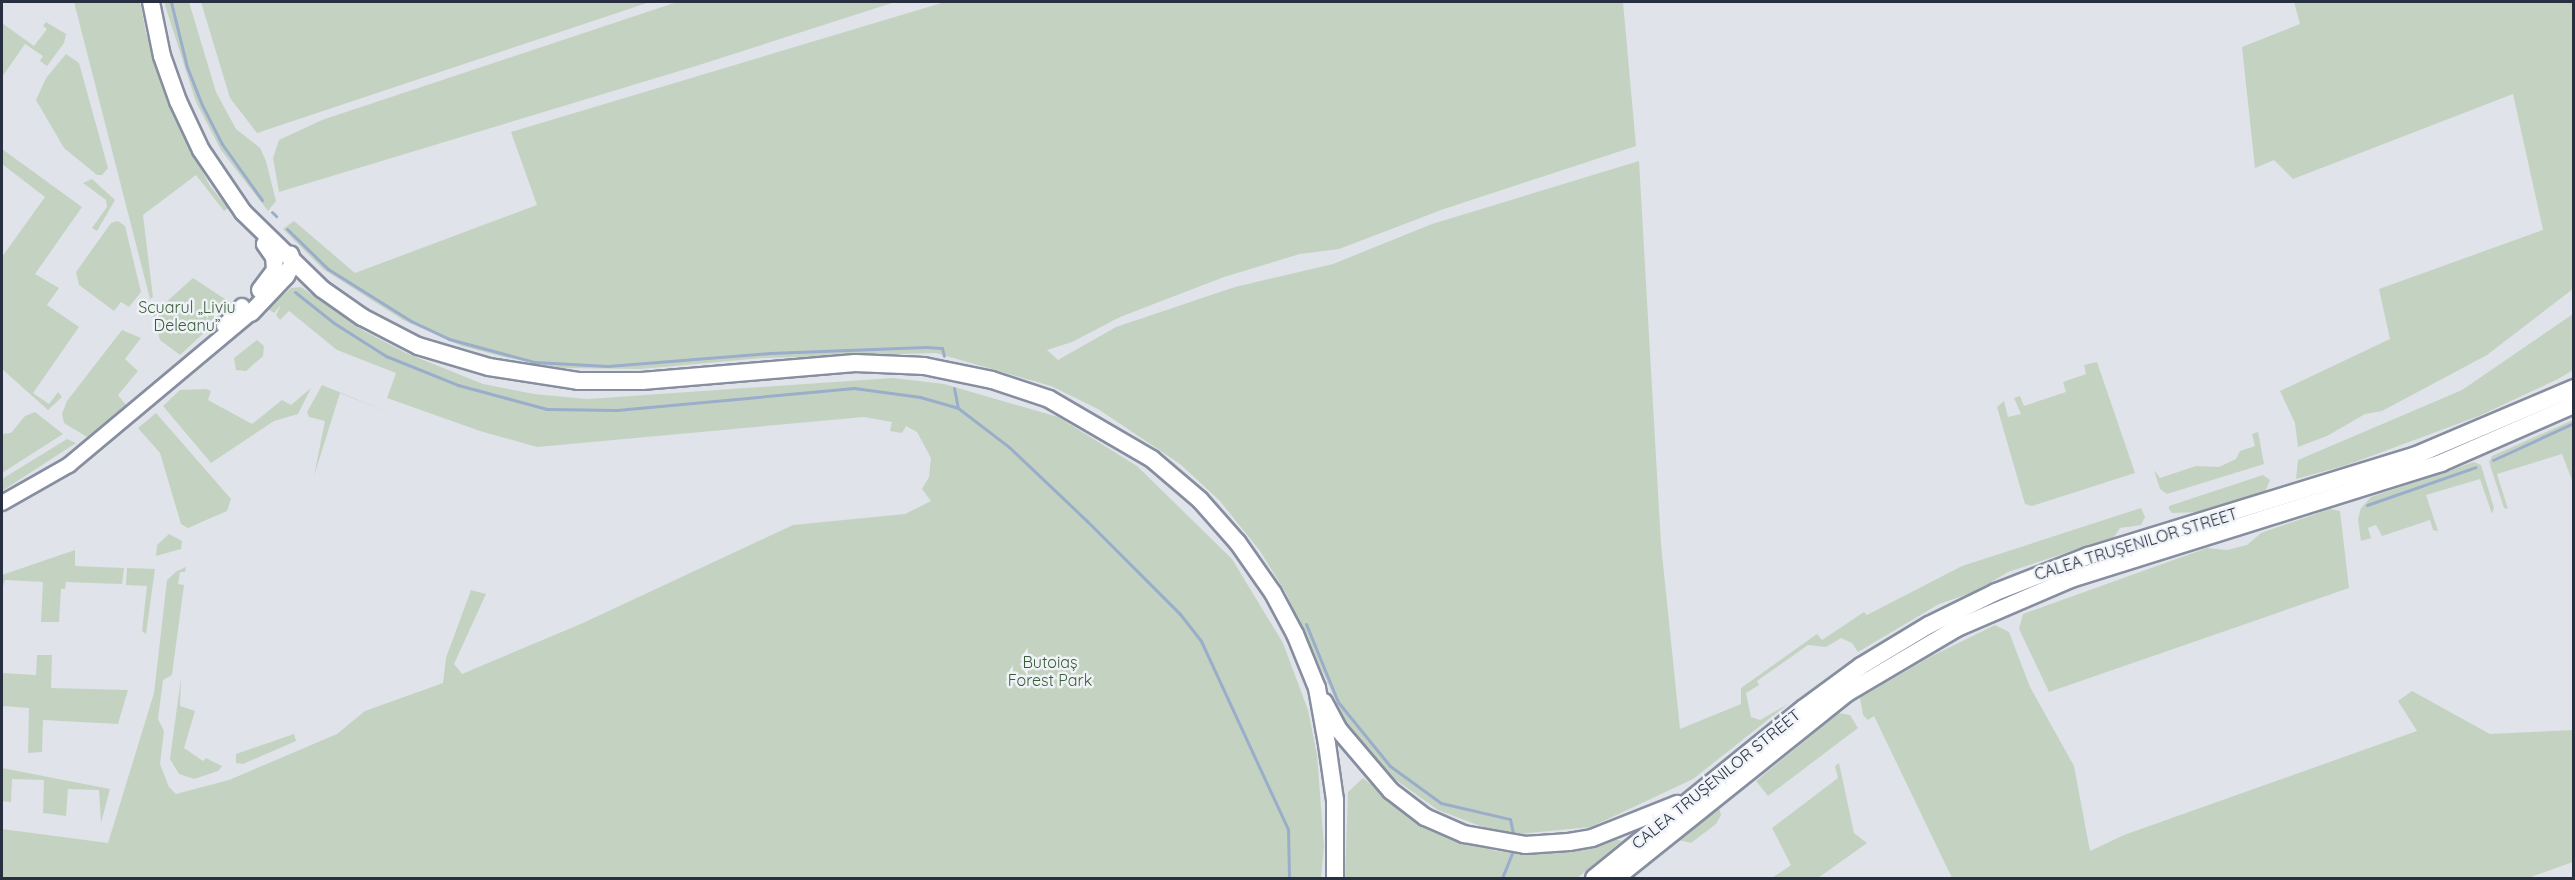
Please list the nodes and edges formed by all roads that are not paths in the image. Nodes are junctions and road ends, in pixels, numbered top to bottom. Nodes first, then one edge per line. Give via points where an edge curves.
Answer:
1 (153, 2) edge
2 (178, 101) junction
3 (293, 266) junction
4 (247, 306) junction
5 (449, 357) junction
6 (2574, 388) edge
7 (2574, 405) edge
8 (2, 503) edge
9 (1317, 688) junction
10 (1692, 798) junction
11 (1622, 868) edge
12 (1335, 879) edge
13 (1594, 879) edge

1 - 2 highway via 162,56
1 - 3 highway via 171,69 200,137 238,197 287,250
1 - 5 highway via 188,100 243,195 290,246 334,284
2 - 3 highway via 224,187
2 - 4 highway via 191,140 224,194 274,257 272,277
3 - 4 highway
3 - 5 highway via 306,268 355,306
4 - 5 highway via 292,283 303,282 388,337 418,352
4 - 8 main road via 198,354 69,465
5 - 9 highway via 518,373 610,382 890,363 956,372 1030,392 1127,442 1200,500 1238,543 1273,593
6 - 10 highway, CALEA TRUȘENILOR STREET via 2414,456 2088,556 1996,591 1861,666
7 - 11 highway, CALEA TRUȘENILOR STREET via 2441,462 2120,562 2014,601 1957,628 1847,693
9 - 10 highway via 1340,730 1391,791 1425,817 1464,834 1525,845 1569,842 1592,838
9 - 12 highway via 1335,800
10 - 11 highway, CALEA TRUȘENILOR STREET
11 - 13 highway

